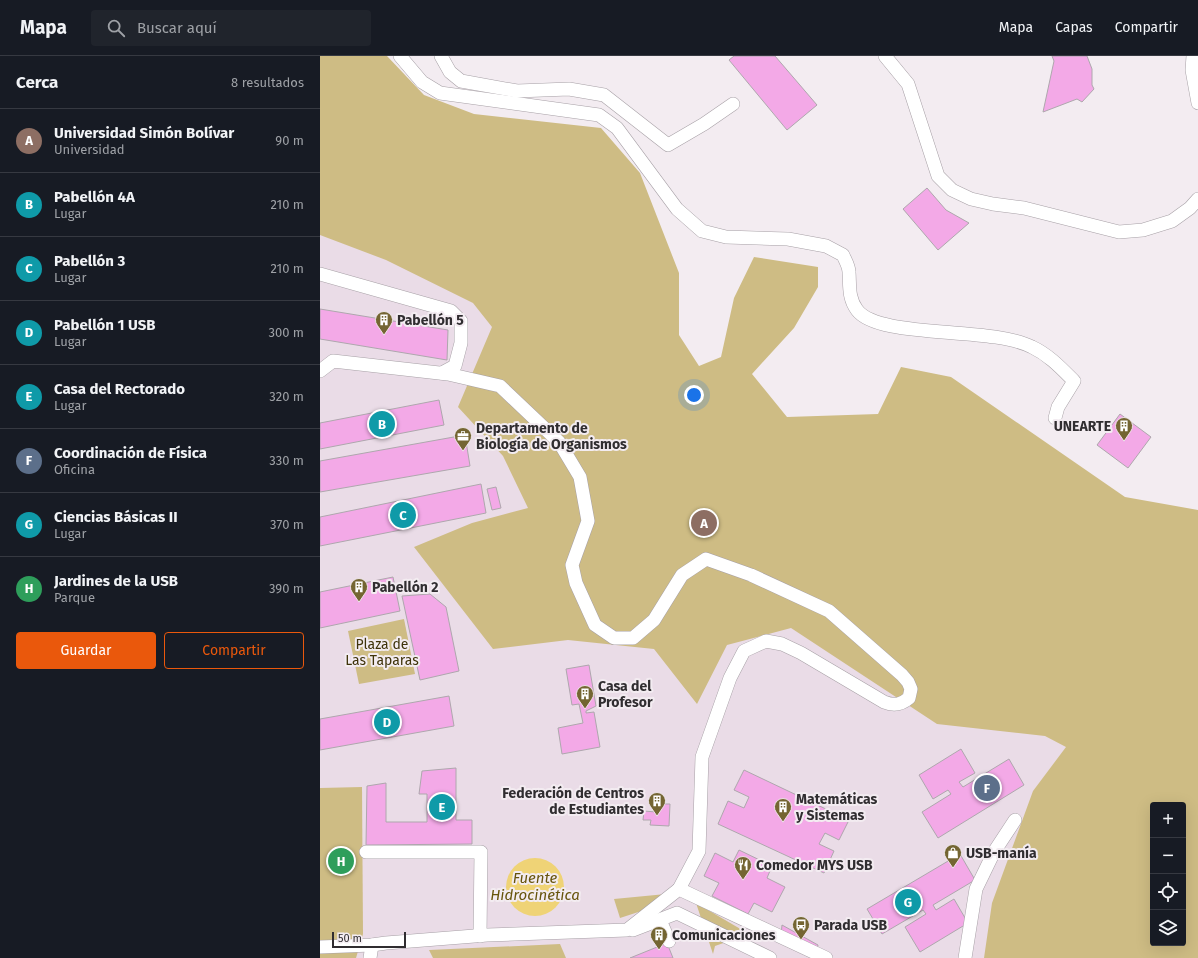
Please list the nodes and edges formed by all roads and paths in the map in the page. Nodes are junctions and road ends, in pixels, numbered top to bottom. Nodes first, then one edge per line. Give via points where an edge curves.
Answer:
1 (400, 56) edge
2 (442, 56) edge
3 (885, 56) edge
4 (1193, 56) edge
5 (1198, 103) edge
6 (733, 104) dead end
7 (1198, 199) edge
8 (320, 274) edge
9 (320, 371) edge
10 (442, 373) junction
11 (1055, 418) dead end
12 (1015, 820) dead end
13 (366, 852) dead end
14 (679, 889) junction
15 (660, 920) junction
16 (627, 930) junction
17 (480, 936) junction
18 (669, 941) dead end
19 (320, 947) edge
20 (371, 952) edge
21 (770, 958) edge
22 (826, 958) edge
23 (965, 958) edge

1 - 11 lane via 422,82 440,93 599,115 617,128 677,210 702,231 726,237 788,239 826,246 843,255 849,271 848,289 856,310 872,322 1006,338 1031,346 1052,359 1074,381 1058,407
2 - 6 lane via 450,72 461,81 517,91 569,90 604,95 668,144
3 - 7 lane via 908,84 938,176 952,190 971,199 1024,208 1119,232 1144,230 1172,221
4 - 5 lane via 1192,70
8 - 10 lane via 452,311 461,321 461,343 455,366
9 - 10 lane via 333,361
10 - 14 lane via 500,386 559,442 580,477 588,520 572,564 576,583 595,625 614,638 633,638 654,620 682,575 706,559 752,574 829,611 908,682 911,689 909,698 903,703 893,705 782,644 766,641 744,652 730,678 702,757 699,851
12 - 23 lane via 994,852 976,888
13 - 17 lane via 481,852
14 - 16 lane
14 - 22 lane
15 - 16 lane
15 - 18 lane
15 - 21 lane via 677,913
16 - 17 lane
17 - 20 lane via 386,943
19 - 20 lane

